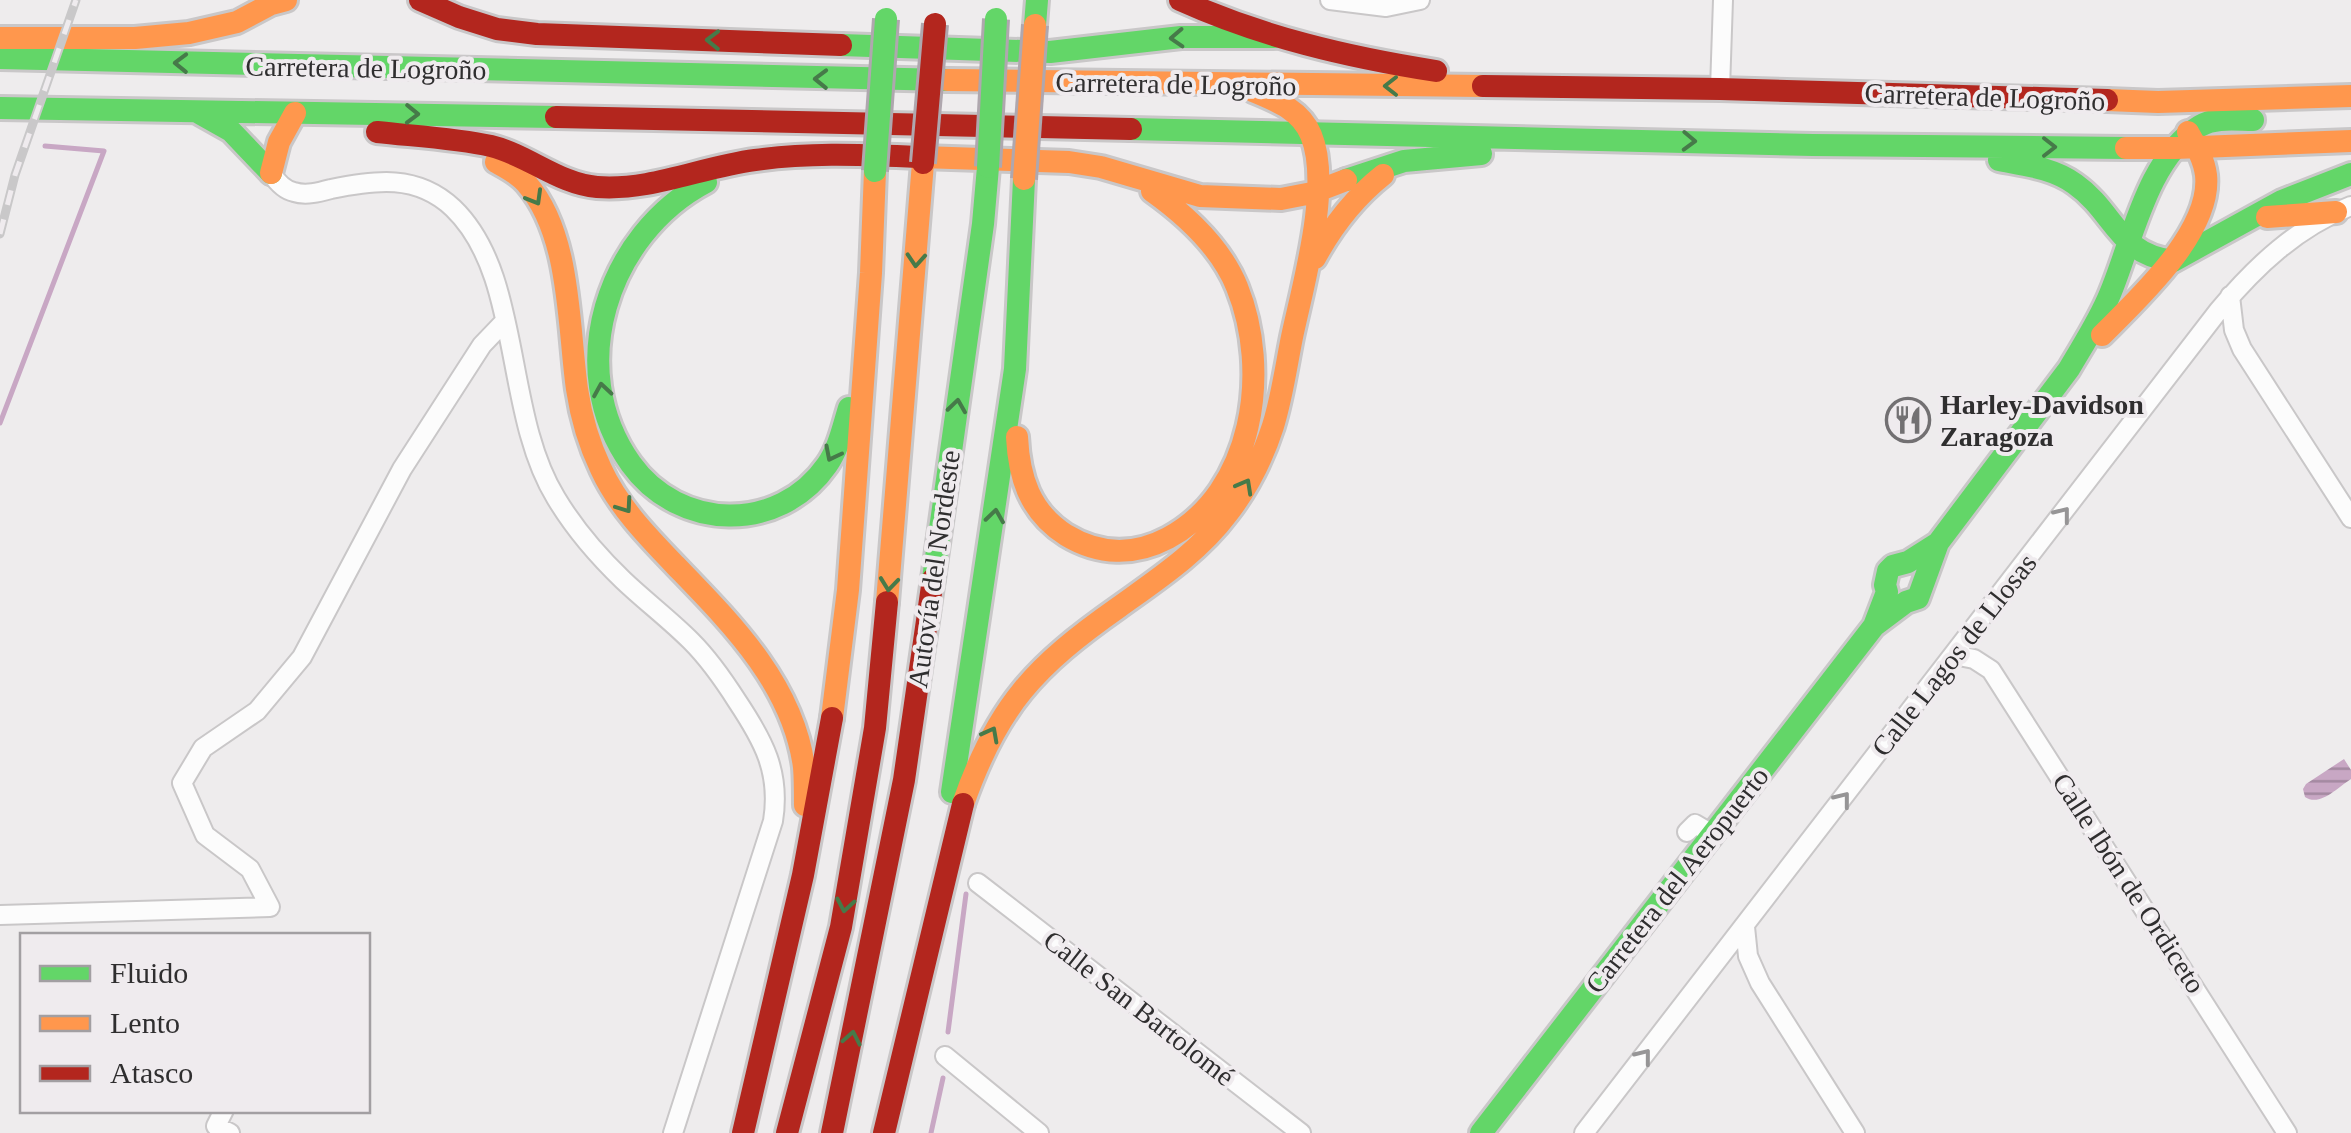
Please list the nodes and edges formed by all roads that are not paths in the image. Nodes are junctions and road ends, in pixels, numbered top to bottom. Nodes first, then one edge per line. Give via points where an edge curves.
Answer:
1 (1037, 0) edge
2 (1180, 0) edge
3 (1330, 0) edge
4 (1420, 0) edge
5 (1723, 0) edge
6 (424, 1) edge
7 (278, 2) edge
8 (997, 9) edge
9 (887, 10) edge
10 (936, 12) edge
11 (1274, 37) junction
12 (0, 38) edge
13 (0, 58) edge
14 (1241, 85) junction
15 (1489, 86) junction
16 (1720, 89) junction
17 (2351, 96) edge
18 (2158, 102) junction
19 (0, 108) edge
20 (196, 111) junction
21 (300, 113) junction
22 (2351, 116) edge
23 (1310, 132) junction
24 (1557, 138) junction
25 (459, 141) junction
26 (2351, 141) edge
27 (2188, 143) junction
28 (1942, 147) junction
29 (785, 156) junction
30 (1404, 161) junction
31 (271, 174) junction
32 (2351, 174) edge
33 (1130, 175) junction
34 (1318, 191) junction
35 (2343, 209) edge
36 (874, 217) junction
37 (2249, 218) junction
38 (2129, 246) junction
39 (2173, 261) junction
40 (1303, 284) junction
41 (2230, 296) junction
42 (504, 321) junction
43 (1014, 369) junction
44 (2069, 370) junction
45 (2351, 518) edge
46 (1938, 543) junction
47 (1908, 562) junction
48 (1925, 580) junction
49 (1897, 597) junction
50 (1954, 656) junction
51 (1687, 832) dead end
52 (1712, 834) junction
53 (803, 875) junction
54 (978, 883) dead end
55 (0, 915) edge
56 (934, 924) junction
57 (1745, 927) junction
58 (946, 1056) dead end
59 (674, 1133) edge
60 (743, 1133) edge
61 (787, 1133) edge
62 (832, 1133) edge
63 (884, 1133) edge
64 (1039, 1133) edge
65 (1301, 1133) edge
66 (1481, 1133) edge
67 (1584, 1133) edge
68 (1855, 1133) edge
69 (2286, 1133) edge

1 - 43 main road, bridge
2 - 11 main road
3 - 4 street via 1386,7
5 - 16 street
11 -> 6 main road via 1181,37 1050,52 537,34 497,29
7 - 12 main road via 237,22 189,33
62 -> 8 main road, Autovía del Nordeste, bridge via 904,780 983,224
9 - 36 main road, bridge
10 -> 61 main road, Autovía del Nordeste, bridge via 875,728 841,927
11 - 15 main road
14 -> 13 main road, Carretera de Logroño
15 -> 14 main road, Carretera de Logroño
14 - 23 main road via 1295,111
15 - 16 main road, Carretera de Logroño
16 - 18 main road, Carretera de Logroño
17 - 18 main road, Carretera de Logroño
18 - 27 main road
19 - 20 main road, Carretera de Logroño
20 - 21 main road, Carretera de Logroño
20 - 31 main road via 230,131
21 -> 23 main road, Carretera de Logroño
21 - 25 main road via 332,128
21 - 31 main road via 278,142
22 - 27 main road via 2214,122 2199,126
23 - 24 main road, Carretera de Logroño
23 - 34 main road
24 -> 28 main road, Carretera de Logroño
24 - 30 main road via 1500,152
25 - 29 main road via 516,154 595,188 650,185
25 -> 53 main road via 526,184 542,208 561,270 588,437 603,473 649,538 774,679 802,752
26 - 27 main road, Carretera de Logroño
28 -> 27 main road, Carretera de Logroño
27 - 38 main road via 2150,191
27 - 39 main road via 2206,175 2205,198 2196,228
28 - 38 main road via 2069,179
29 - 33 main road via 1069,162
36 -> 29 main road via 849,407 829,462 794,498 758,514 714,517 669,501 637,472 611,428 598,363 602,312 625,258 661,212 700,184
30 - 34 main road
30 - 40 main road via 1346,210
31 - 42 street via 300,194 387,180 444,200 482,249
32 - 37 main road
33 - 34 main road via 1200,196 1281,200
33 - 43 main road via 1208,238 1248,318 1255,392 1233,468 1213,502 1167,541 1137,552 1082,544 1053,528 1025,488 1018,460
34 - 40 main road
35 - 37 main road
35 - 41 street, Calle Lagos de Llosas via 2287,242
36 - 53 main road via 848,590
37 - 39 main road
38 - 39 main road
38 - 44 main road
39 - 44 main road
56 -> 40 main road via 974,767 1013,697 1066,645 1204,540 1244,490 1273,426
41 - 45 street via 2242,349
50 -> 41 street, Calle Lagos de Llosas
42 - 55 street via 402,469 302,657 257,711 203,748 182,783 204,835 250,869 270,907
42 - 59 street via 533,450 553,494 586,541 723,678 762,740 772,772 776,805 769,839
56 -> 43 main road
44 - 46 main road, Carretera del Aeropuerto
46 - 47 main road, Carretera del Aeropuerto
46 - 48 main road, Carretera del Aeropuerto
47 - 48 main road
47 - 49 main road, Carretera del Aeropuerto via 1888,571 1884,585
48 - 49 main road, Carretera del Aeropuerto via 1918,598
49 - 52 main road, Carretera del Aeropuerto
57 -> 50 street, Calle Lagos de Llosas
50 - 69 street, Calle Ibón de Ordiceto via 1992,670
51 - 52 street via 1695,824
52 - 66 main road, Carretera del Aeropuerto
53 - 60 main road
54 - 65 street, Calle San Bartolomé
56 - 63 main road
67 -> 57 street, Calle Lagos de Llosas
57 - 68 street via 1760,982
58 - 64 street

